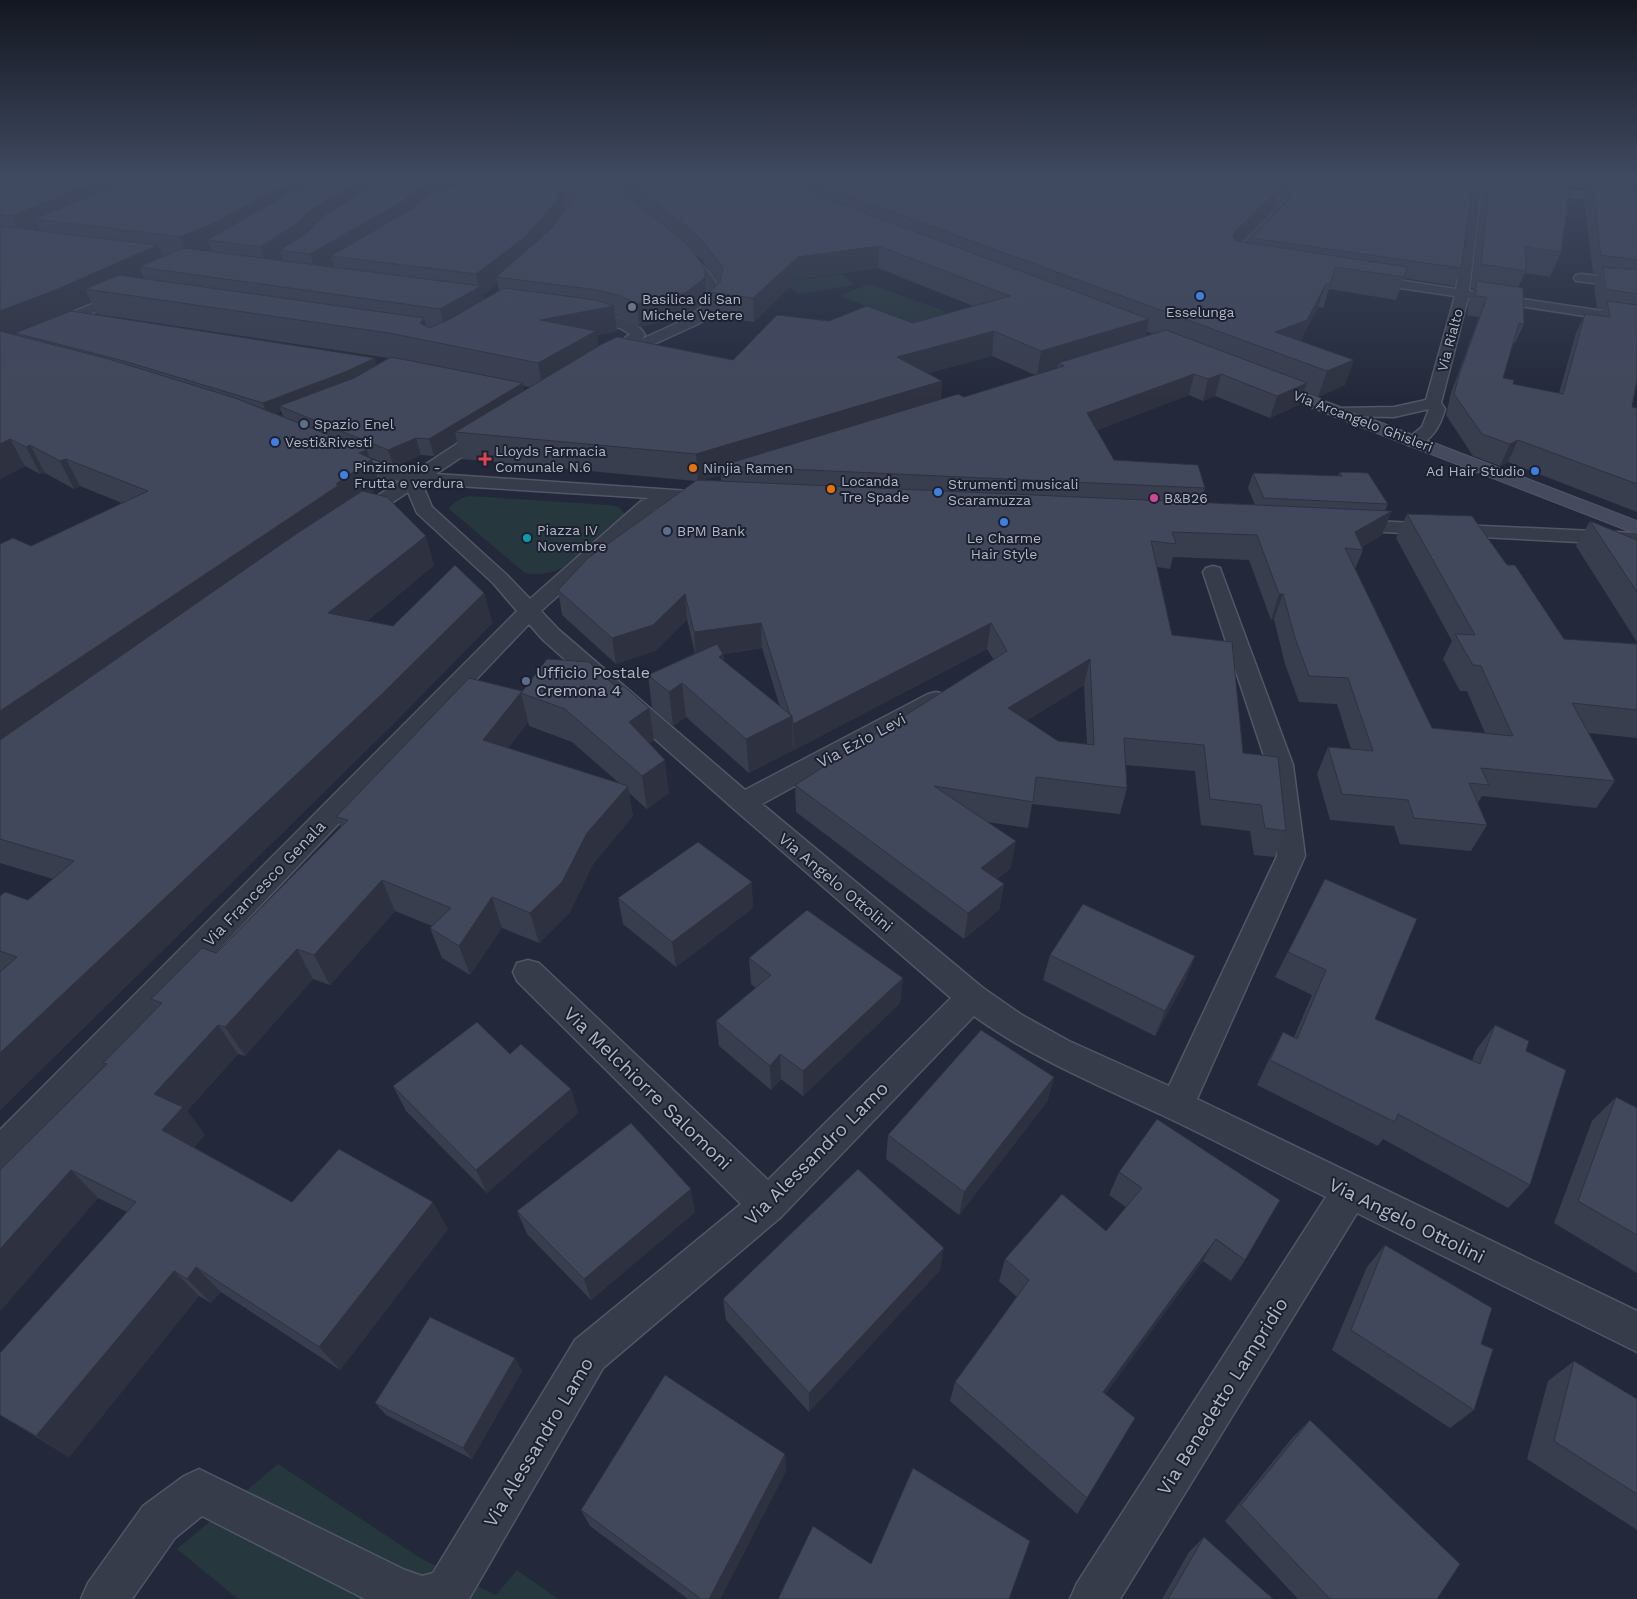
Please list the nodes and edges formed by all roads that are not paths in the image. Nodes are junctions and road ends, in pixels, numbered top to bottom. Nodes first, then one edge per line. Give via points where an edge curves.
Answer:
1 (681, 252) edge
2 (1241, 252) edge
3 (1468, 252) edge
4 (1264, 262) edge
5 (1353, 277) edge
6 (1581, 278) dead end
7 (1637, 284) edge
8 (136, 292) edge
9 (1462, 294) junction
10 (566, 313) edge
11 (75, 317) junction
12 (603, 319) junction
13 (1637, 320) edge
14 (104, 322) edge
15 (677, 327) junction
16 (2, 347) edge
17 (26, 354) edge
18 (1248, 377) edge
19 (1433, 403) junction
20 (1340, 413) junction
21 (504, 422) edge
22 (1383, 429) junction
23 (1414, 441) junction
24 (327, 449) edge
25 (418, 478) junction
26 (725, 490) edge
27 (674, 495) junction
28 (1331, 525) edge
29 (1637, 528) edge
30 (340, 529) edge
31 (1637, 539) edge
32 (1213, 572) dead end
33 (528, 612) junction
34 (953, 690) edge
35 (743, 804) junction
36 (528, 972) dead end
37 (972, 997) junction
38 (1177, 1106) junction
39 (0, 1154) edge
40 (1350, 1192) junction
41 (768, 1205) junction
42 (1637, 1332) edge
43 (104, 1599) edge
44 (1093, 1599) edge

1 - 15 street via 696,264 715,290 715,302 704,314
2 - 4 street via 1235,258
3 - 9 street, Via Rialto
5 - 9 street
6 - 7 street
8 - 11 street
9 - 13 street
9 - 19 street, Via Rialto
10 - 12 street
11 - 14 street
11 - 16 street
12 - 15 street
12 - 15 street via 624,325 638,335 600,364
16 - 17 street
18 - 20 main road, Via Arcangelo Ghisleri
19 - 20 street via 1394,412
19 - 22 street
19 - 23 street, Via Rialto via 1437,409 1432,426
20 - 22 main road, Via Arcangelo Ghisleri
21 - 25 street
22 - 23 main road, Via Arcangelo Ghisleri
23 - 29 main road, Via Arcangelo Ghisleri
24 - 25 street via 389,474
25 - 27 street
25 - 30 street
25 - 33 street via 415,488 424,509 500,579
26 - 27 street
27 - 33 street via 648,505
28 - 31 street
32 - 38 street via 1280,765 1291,856
33 - 35 street, Via Angelo Ottolini
33 - 39 street, Via Francesco Genala
34 - 35 street, Via Ezio Levi
35 - 37 street, Via Angelo Ottolini
36 - 41 street, Via Melchiorre Salomoni
37 - 38 street, Via Angelo Ottolini via 1057,1051
37 - 41 street, Via Alessandro Lamo
38 - 40 street, Via Angelo Ottolini
40 - 42 street, Via Angelo Ottolini
40 - 44 street, Via Benedetto Lampridio
41 - 43 street, Via Alessandro Lamo via 589,1354 447,1593 422,1599 396,1590 199,1491 159,1522

